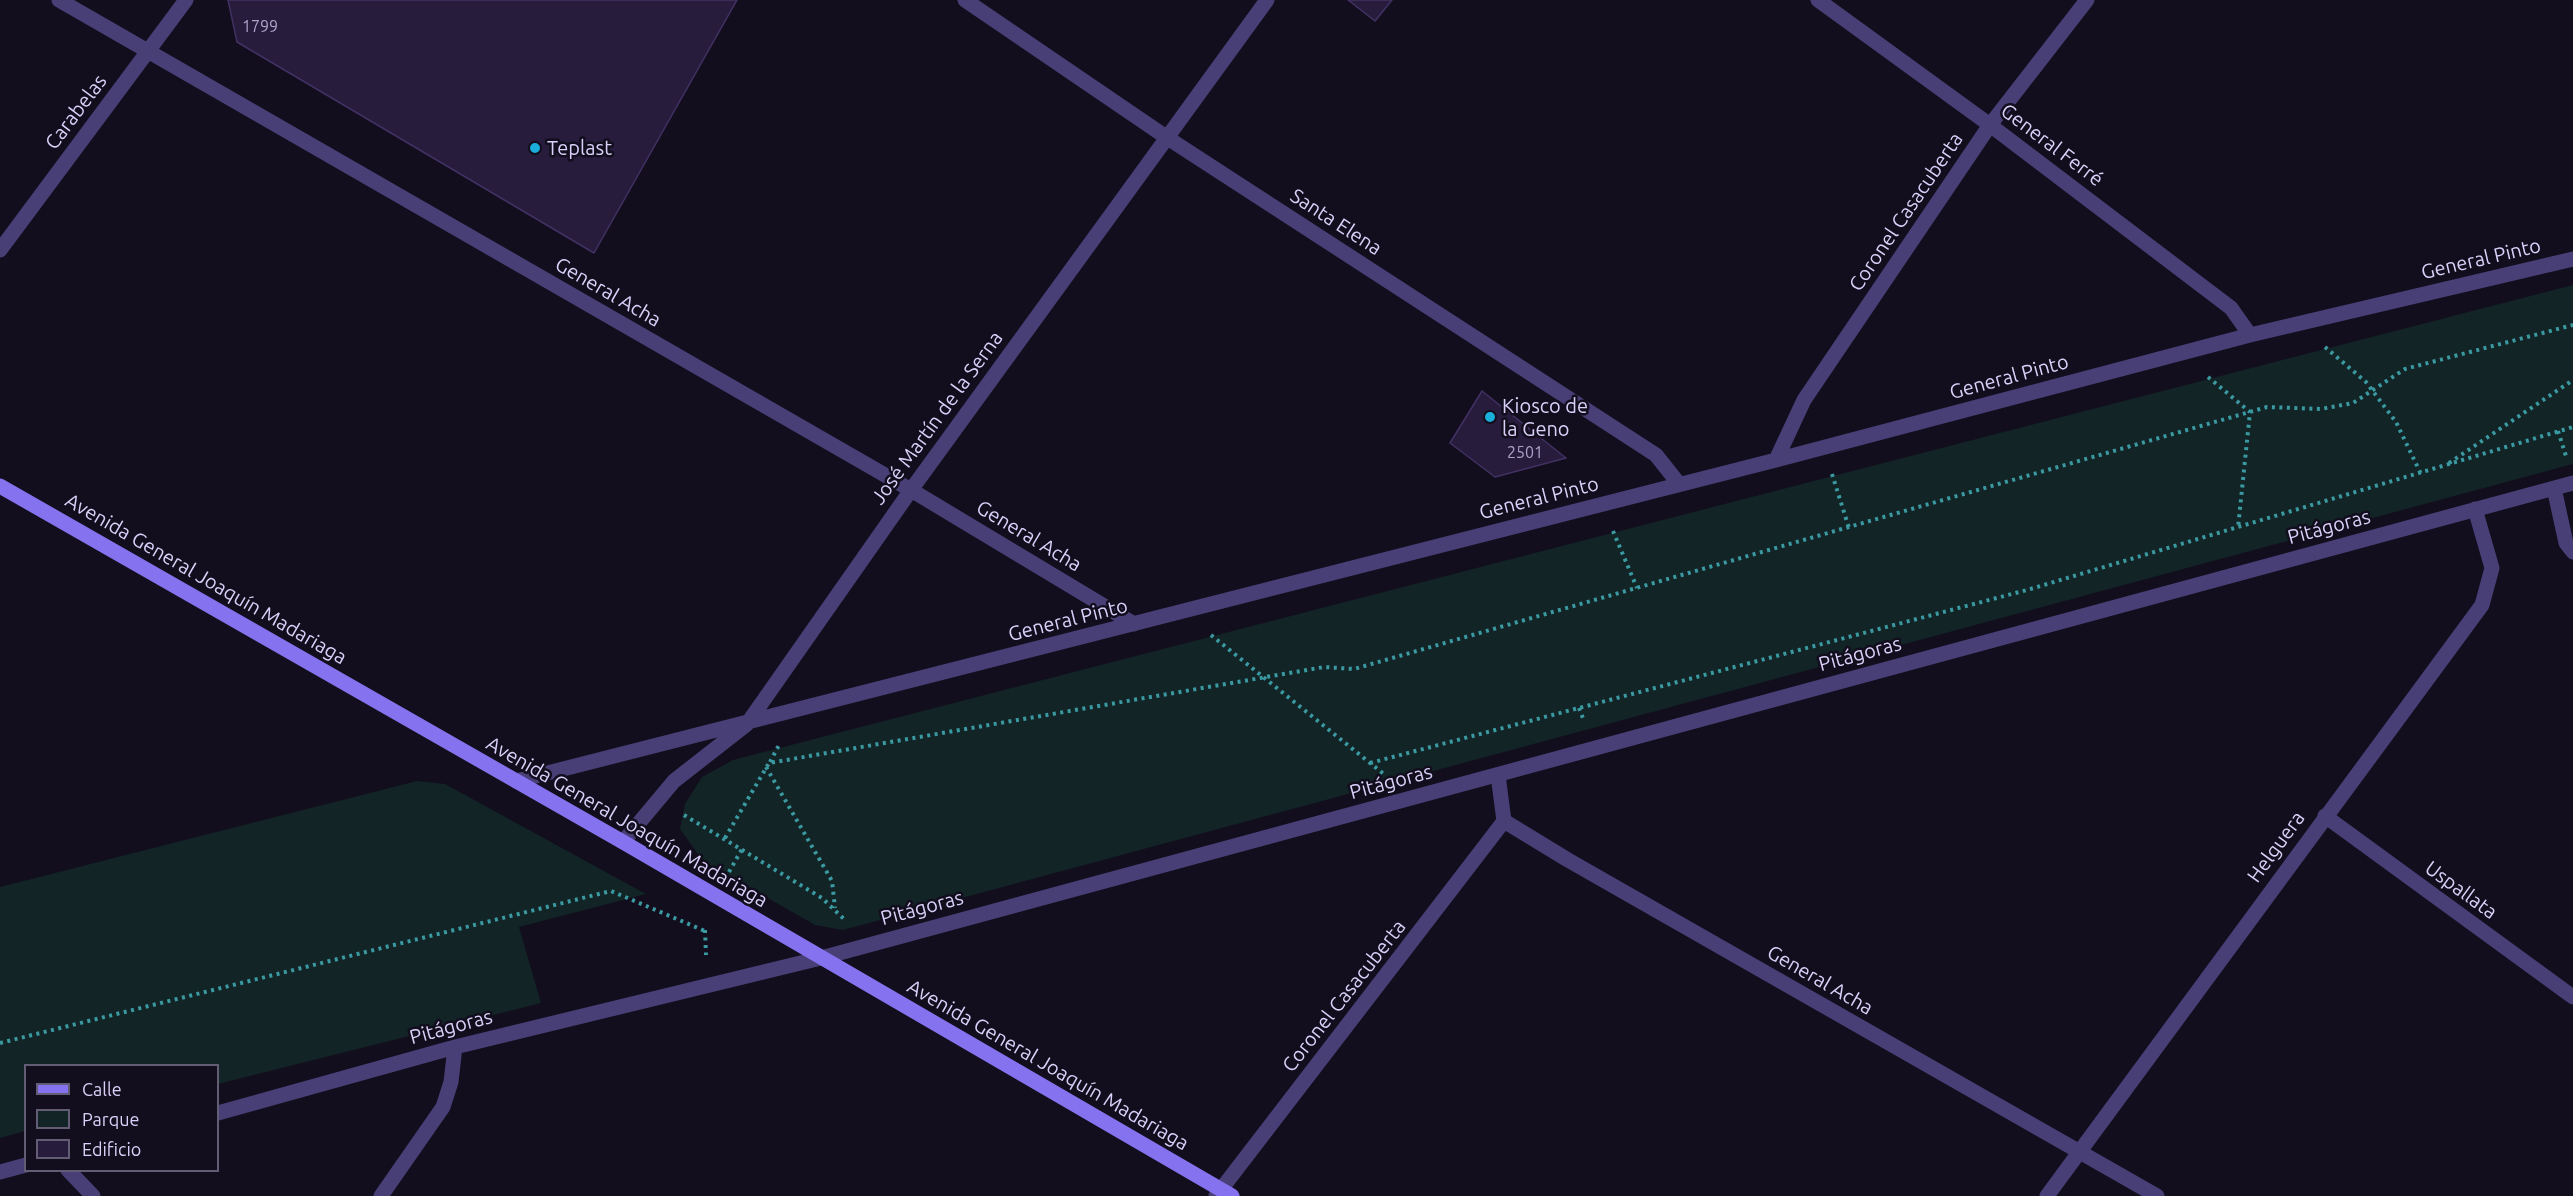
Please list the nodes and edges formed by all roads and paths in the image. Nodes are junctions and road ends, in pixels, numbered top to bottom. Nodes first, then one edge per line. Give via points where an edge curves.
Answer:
1 (59, 0) edge
2 (186, 0) edge
3 (965, 0) edge
4 (1267, 0) edge
5 (1818, 0) edge
6 (2088, 0) edge
7 (148, 51) junction
8 (1990, 125) junction
9 (1166, 137) junction
10 (0, 250) edge
11 (2573, 259) edge
12 (2298, 324) junction
13 (2573, 325) edge
14 (2250, 335) junction
15 (2179, 354) junction
16 (2573, 380) edge
17 (2372, 390) junction
18 (2250, 412) junction
19 (2573, 427) edge
20 (1823, 447) junction
21 (1776, 459) junction
22 (2445, 466) junction
23 (2421, 474) junction
24 (2573, 483) edge
25 (1679, 484) junction
26 (0, 486) edge
27 (2554, 488) junction
28 (911, 490) junction
29 (1602, 504) junction
30 (2475, 509) junction
31 (1848, 528) junction
32 (2238, 528) junction
33 (2573, 552) edge
34 (1637, 588) junction
35 (1182, 612) junction
36 (1134, 624) junction
37 (1262, 678) junction
38 (747, 724) junction
39 (1370, 763) junction
40 (766, 767) junction
41 (1498, 775) junction
42 (516, 781) junction
43 (1413, 798) junction
44 (658, 800) junction
45 (2325, 816) junction
46 (1504, 822) junction
47 (725, 838) junction
48 (623, 842) junction
49 (835, 909) junction
50 (705, 931) dead end
51 (867, 945) junction
52 (821, 958) junction
53 (2573, 998) edge
54 (0, 1043) edge
55 (455, 1047) junction
56 (219, 1113) edge
57 (2079, 1151) junction
58 (24, 1166) edge
59 (0, 1172) edge
60 (70, 1172) edge
61 (1223, 1194) edge
62 (93, 1196) edge
63 (381, 1196) edge
64 (2047, 1196) edge
65 (2157, 1196) edge

1 - 7 street, General Acha
2 - 7 street, Carabelas
3 - 9 street, Santa Elena
4 - 9 street, José Martín de la Serna
5 - 8 street, General Ferré
6 - 8 street, Coronel Casacuberta
7 - 10 street, Carabelas
7 - 28 street, General Acha
8 - 14 street, General Ferré via 2231,308
8 - 21 street, Coronel Casacuberta via 1804,400
9 - 25 street, Santa Elena via 1656,455
9 - 28 street, José Martín de la Serna
11 - 12 street, General Pinto
12 - 14 street, General Pinto
12 - 17 path
13 - 17 path via 2405,369
14 - 15 street, General Pinto
15 - 18 path
15 - 20 street, General Pinto
16 - 22 path
17 - 18 path via 2353,403 2321,409 2267,407
17 - 23 path via 2396,422
18 - 31 path
18 - 32 path
19 - 22 path
20 - 21 street, General Pinto
20 - 31 path
21 - 25 street, General Pinto
22 - 23 path
23 - 32 path
24 - 27 street, Pitágoras
25 - 29 street, General Pinto
26 - 42 main road, Avenida General Joaquín Madariaga
27 - 30 street, Pitágoras
27 - 33 street via 2566,543
28 - 36 street, General Acha
28 - 38 street, José Martín de la Serna
29 - 34 path
29 - 35 street, General Pinto
30 - 41 street, Pitágoras
30 - 45 street, Helguera via 2492,568 2482,605
31 - 34 path
32 - 39 path via 2028,590
34 - 37 path via 1354,669 1324,667
35 - 36 street, General Pinto
35 - 37 path
36 - 38 street, General Pinto
37 - 39 path
37 - 40 path via 769,763
38 - 42 street, General Pinto
38 - 44 street, José Martín de la Serna via 695,763
39 - 43 path
40 - 47 path
40 - 49 path via 832,881
41 - 43 street, Pitágoras
41 - 46 street
42 - 48 main road, Avenida General Joaquín Madariaga
43 - 51 street, Pitágoras
44 - 47 path
44 - 48 street, José Martín de la Serna
45 - 53 street, Uspallata
45 - 57 street, Helguera
46 - 57 street, General Acha
46 - 61 street, Coronel Casacuberta
47 - 49 path
48 - 52 main road, Avenida General Joaquín Madariaga
49 - 51 path
50 - 54 path via 611,891
51 - 52 street, Pitágoras
52 - 55 street, Pitágoras
52 - 61 main road, Avenida General Joaquín Madariaga
55 - 56 street, Pitágoras
55 - 63 street via 443,1107
57 - 64 street, Helguera
57 - 65 street, General Acha
58 - 59 street
60 - 62 street

